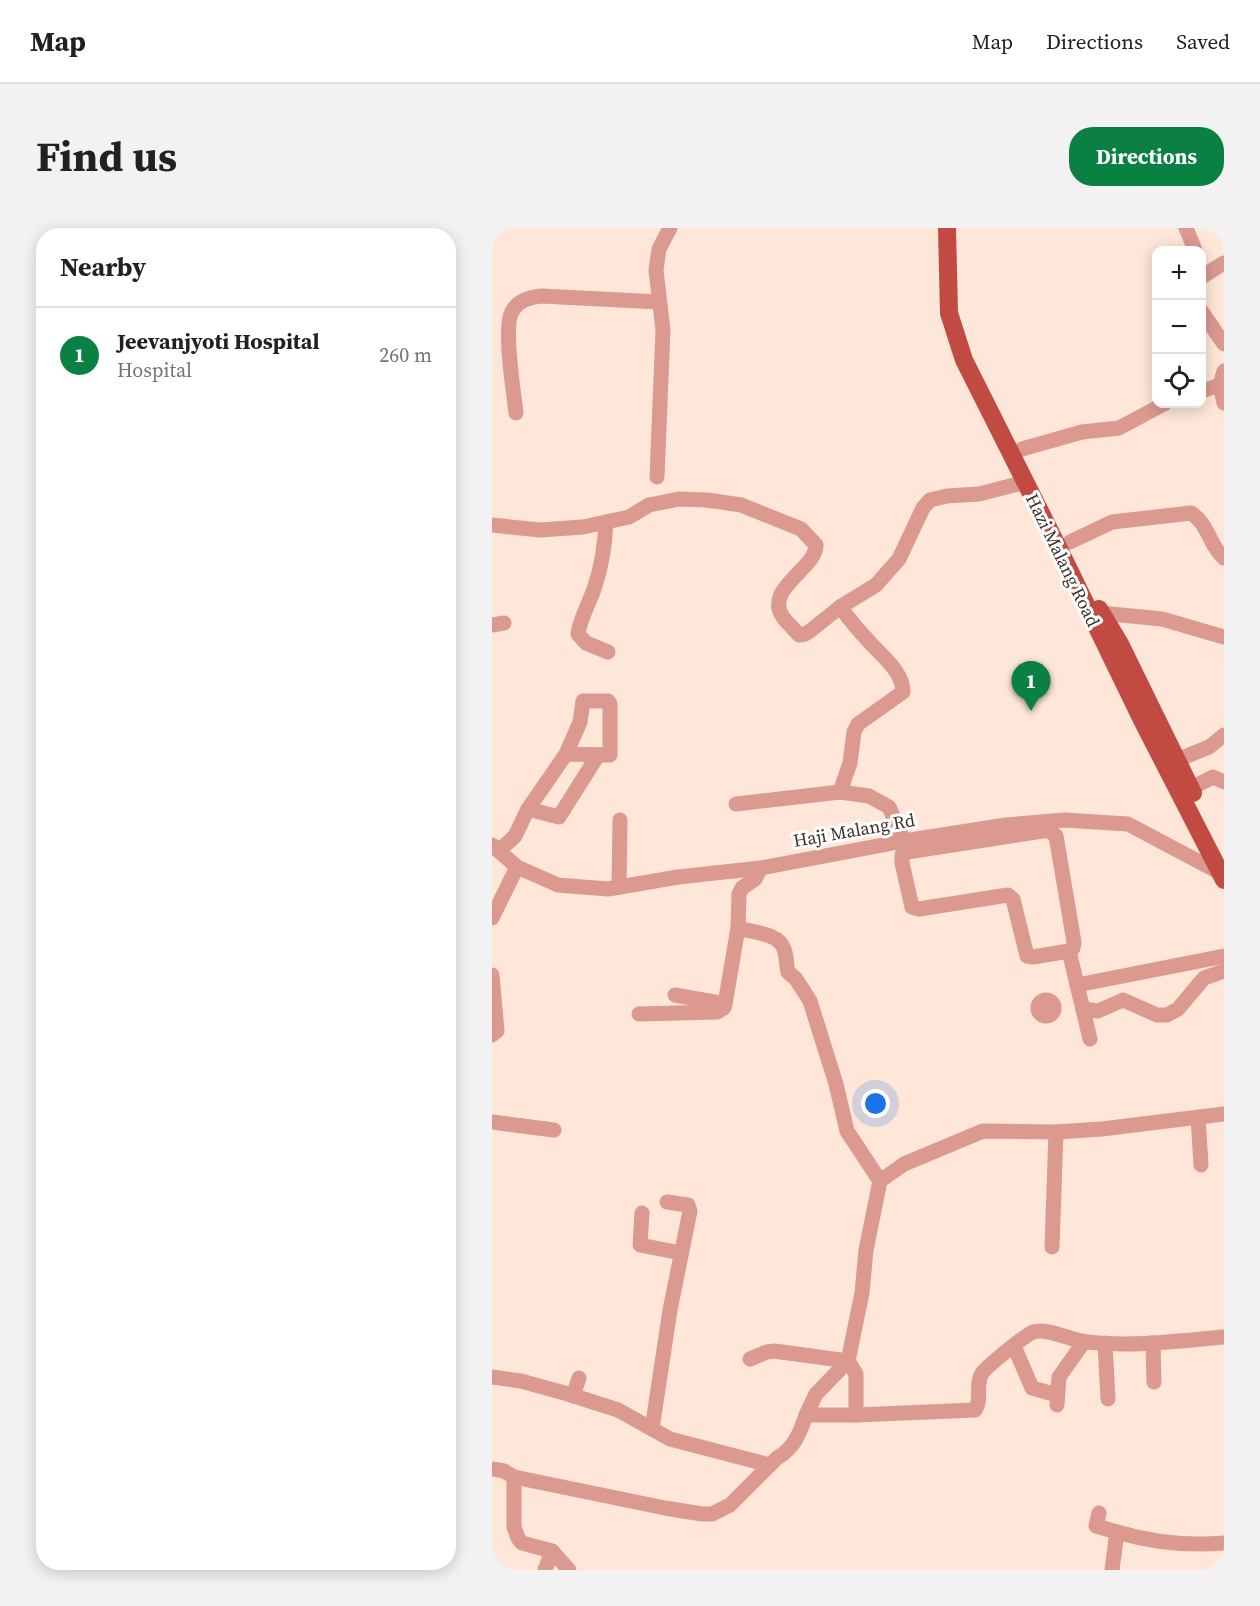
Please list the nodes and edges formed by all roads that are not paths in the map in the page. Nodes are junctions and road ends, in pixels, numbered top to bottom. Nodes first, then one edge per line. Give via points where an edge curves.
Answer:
1 (670, 228) edge
2 (947, 228) edge
3 (956, 228) edge
4 (1186, 228) edge
5 (1193, 246) edge
6 (1224, 263) edge
7 (1206, 276) edge
8 (659, 302) junction
9 (1206, 315) edge
10 (1220, 327) edge
11 (1224, 344) edge
12 (1222, 378) edge
13 (1206, 388) edge
14 (1224, 403) edge
15 (1156, 408) edge
16 (516, 413) dead end
17 (1022, 449) junction
18 (657, 477) dead end
19 (1026, 482) junction
20 (606, 522) junction
21 (492, 525) edge
22 (1070, 543) junction
23 (1224, 558) edge
24 (840, 607) junction
25 (1095, 613) junction
26 (1224, 637) edge
27 (608, 652) dead end
28 (1127, 675) junction
29 (1224, 735) edge
30 (566, 754) junction
31 (598, 755) junction
32 (1177, 760) junction
33 (1224, 782) edge
34 (1191, 788) junction
35 (840, 792) junction
36 (736, 804) dead end
37 (528, 809) junction
38 (620, 820) dead end
39 (904, 841) junction
40 (495, 848) edge
41 (517, 867) junction
42 (1222, 867) edge
43 (761, 868) junction
44 (619, 887) junction
45 (492, 918) edge
46 (738, 928) junction
47 (1069, 951) junction
48 (1224, 956) edge
49 (1224, 971) edge
50 (496, 975) edge
51 (1077, 985) junction
52 (675, 995) dead end
53 (725, 1004) junction
54 (1082, 1005) junction
55 (1053, 1006) dead end
56 (639, 1014) dead end
57 (492, 1035) edge
58 (1090, 1040) dead end
59 (1224, 1114) edge
60 (1198, 1117) junction
61 (492, 1122) edge
62 (554, 1130) dead end
63 (1056, 1132) junction
64 (1201, 1165) dead end
65 (880, 1181) junction
66 (667, 1202) dead end
67 (642, 1213) dead end
68 (1052, 1248) dead end
69 (681, 1253) junction
70 (1224, 1337) edge
71 (1084, 1342) junction
72 (1105, 1343) junction
73 (1154, 1343) junction
74 (1014, 1346) junction
75 (750, 1359) dead end
76 (848, 1361) junction
77 (492, 1377) edge
78 (579, 1378) dead end
79 (1154, 1382) dead end
80 (573, 1396) junction
81 (1108, 1399) dead end
82 (806, 1415) junction
83 (856, 1415) junction
84 (652, 1429) junction
85 (770, 1465) junction
86 (492, 1469) edge
87 (514, 1477) junction
88 (1099, 1513) dead end
89 (1117, 1532) junction
90 (1224, 1543) edge
91 (552, 1551) junction
92 (545, 1570) edge
93 (569, 1570) edge
94 (1112, 1570) edge

1 - 8 street via 657,260
2 - 19 main road, Hazi Malang Road via 949,313 957,342
3 - 17 main road, Hazi Malang Road via 965,337
4 - 5 street
6 - 7 street
8 - 16 street via 528,297 509,317
8 - 18 street via 663,330
9 - 10 street
10 - 11 street
12 - 13 street
12 - 14 street
15 - 17 street via 1119,428 1082,432
17 - 22 main road, Hazi Malang Road
19 - 24 street via 979,494 930,500 899,559 876,585
19 - 25 main road, Hazi Malang Road
20 - 21 street via 540,530
20 - 24 street via 629,517 649,505 679,499 741,505 801,529 816,545 817,552 811,561 789,580 779,605 781,615 799,635
20 - 27 street via 604,554 578,634 586,643
22 - 23 street via 1112,522 1191,513
22 - 25 main road, Hazi Malang Road
24 - 35 street via 903,684 903,692 858,724
25 - 26 street via 1162,619
25 - 28 main road, Hazi Malang Road
28 - 32 main road, Hazi Malang Road
28 - 42 main road, Hazi Malang Road
29 - 32 street via 1209,747
30 - 31 street
30 - 31 street via 580,722 583,701 605,700 610,704 610,755
30 - 37 street
31 - 37 street via 559,817
32 - 34 main road, Hazi Malang Road
33 - 34 street via 1213,777
34 - 42 main road, Hazi Malang Road
35 - 36 street
35 - 39 street via 869,796 889,807
37 - 40 street via 515,836
38 - 44 street
39 - 42 street, Haji Malang Rd via 1064,819 1128,824
39 - 43 street, Haji Malang Rd
40 - 41 street, Haji Malang Rd
41 - 44 street, Haji Malang Rd via 558,885
41 - 45 street
43 - 44 street, Haji Malang Rd
43 - 46 street via 739,894
46 - 53 street
46 - 65 street via 773,938 784,949 788,972 810,1001 847,1131
47 - 47 street via 1074,942 1054,833 1024,834 902,855 914,909 1008,895 1013,900 1027,956
47 - 51 street
48 - 51 street
49 - 54 street via 1204,978 1178,1009 1167,1015 1156,1015 1123,1000 1098,1011
50 - 57 street via 497,1031
51 - 54 street
52 - 53 street
53 - 56 street via 717,1012
54 - 55 street
54 - 58 street
59 - 60 street
60 - 63 street
60 - 64 street
61 - 62 street
63 - 65 street via 983,1131 904,1164
63 - 68 street
65 - 76 street
66 - 69 street via 690,1208
67 - 69 street via 640,1245
69 - 84 street
70 - 73 street
71 - 72 street
71 - 74 street via 1039,1331
71 - 74 street via 1059,1377 1057,1400 1032,1388
72 - 73 street
72 - 81 street
73 - 79 street
74 - 83 street via 981,1374 975,1410
75 - 76 street via 774,1351
76 - 82 street via 816,1394
76 - 83 street via 856,1374
77 - 80 street
78 - 80 street
80 - 84 street via 618,1410
82 - 83 street
82 - 85 street via 792,1446
84 - 85 street via 670,1439
85 - 87 street via 730,1504 712,1514
86 - 87 street
87 - 91 street via 514,1527 518,1538 522,1543
88 - 89 street via 1096,1527
89 - 90 street via 1161,1541
89 - 94 street
91 - 92 street
91 - 93 street

